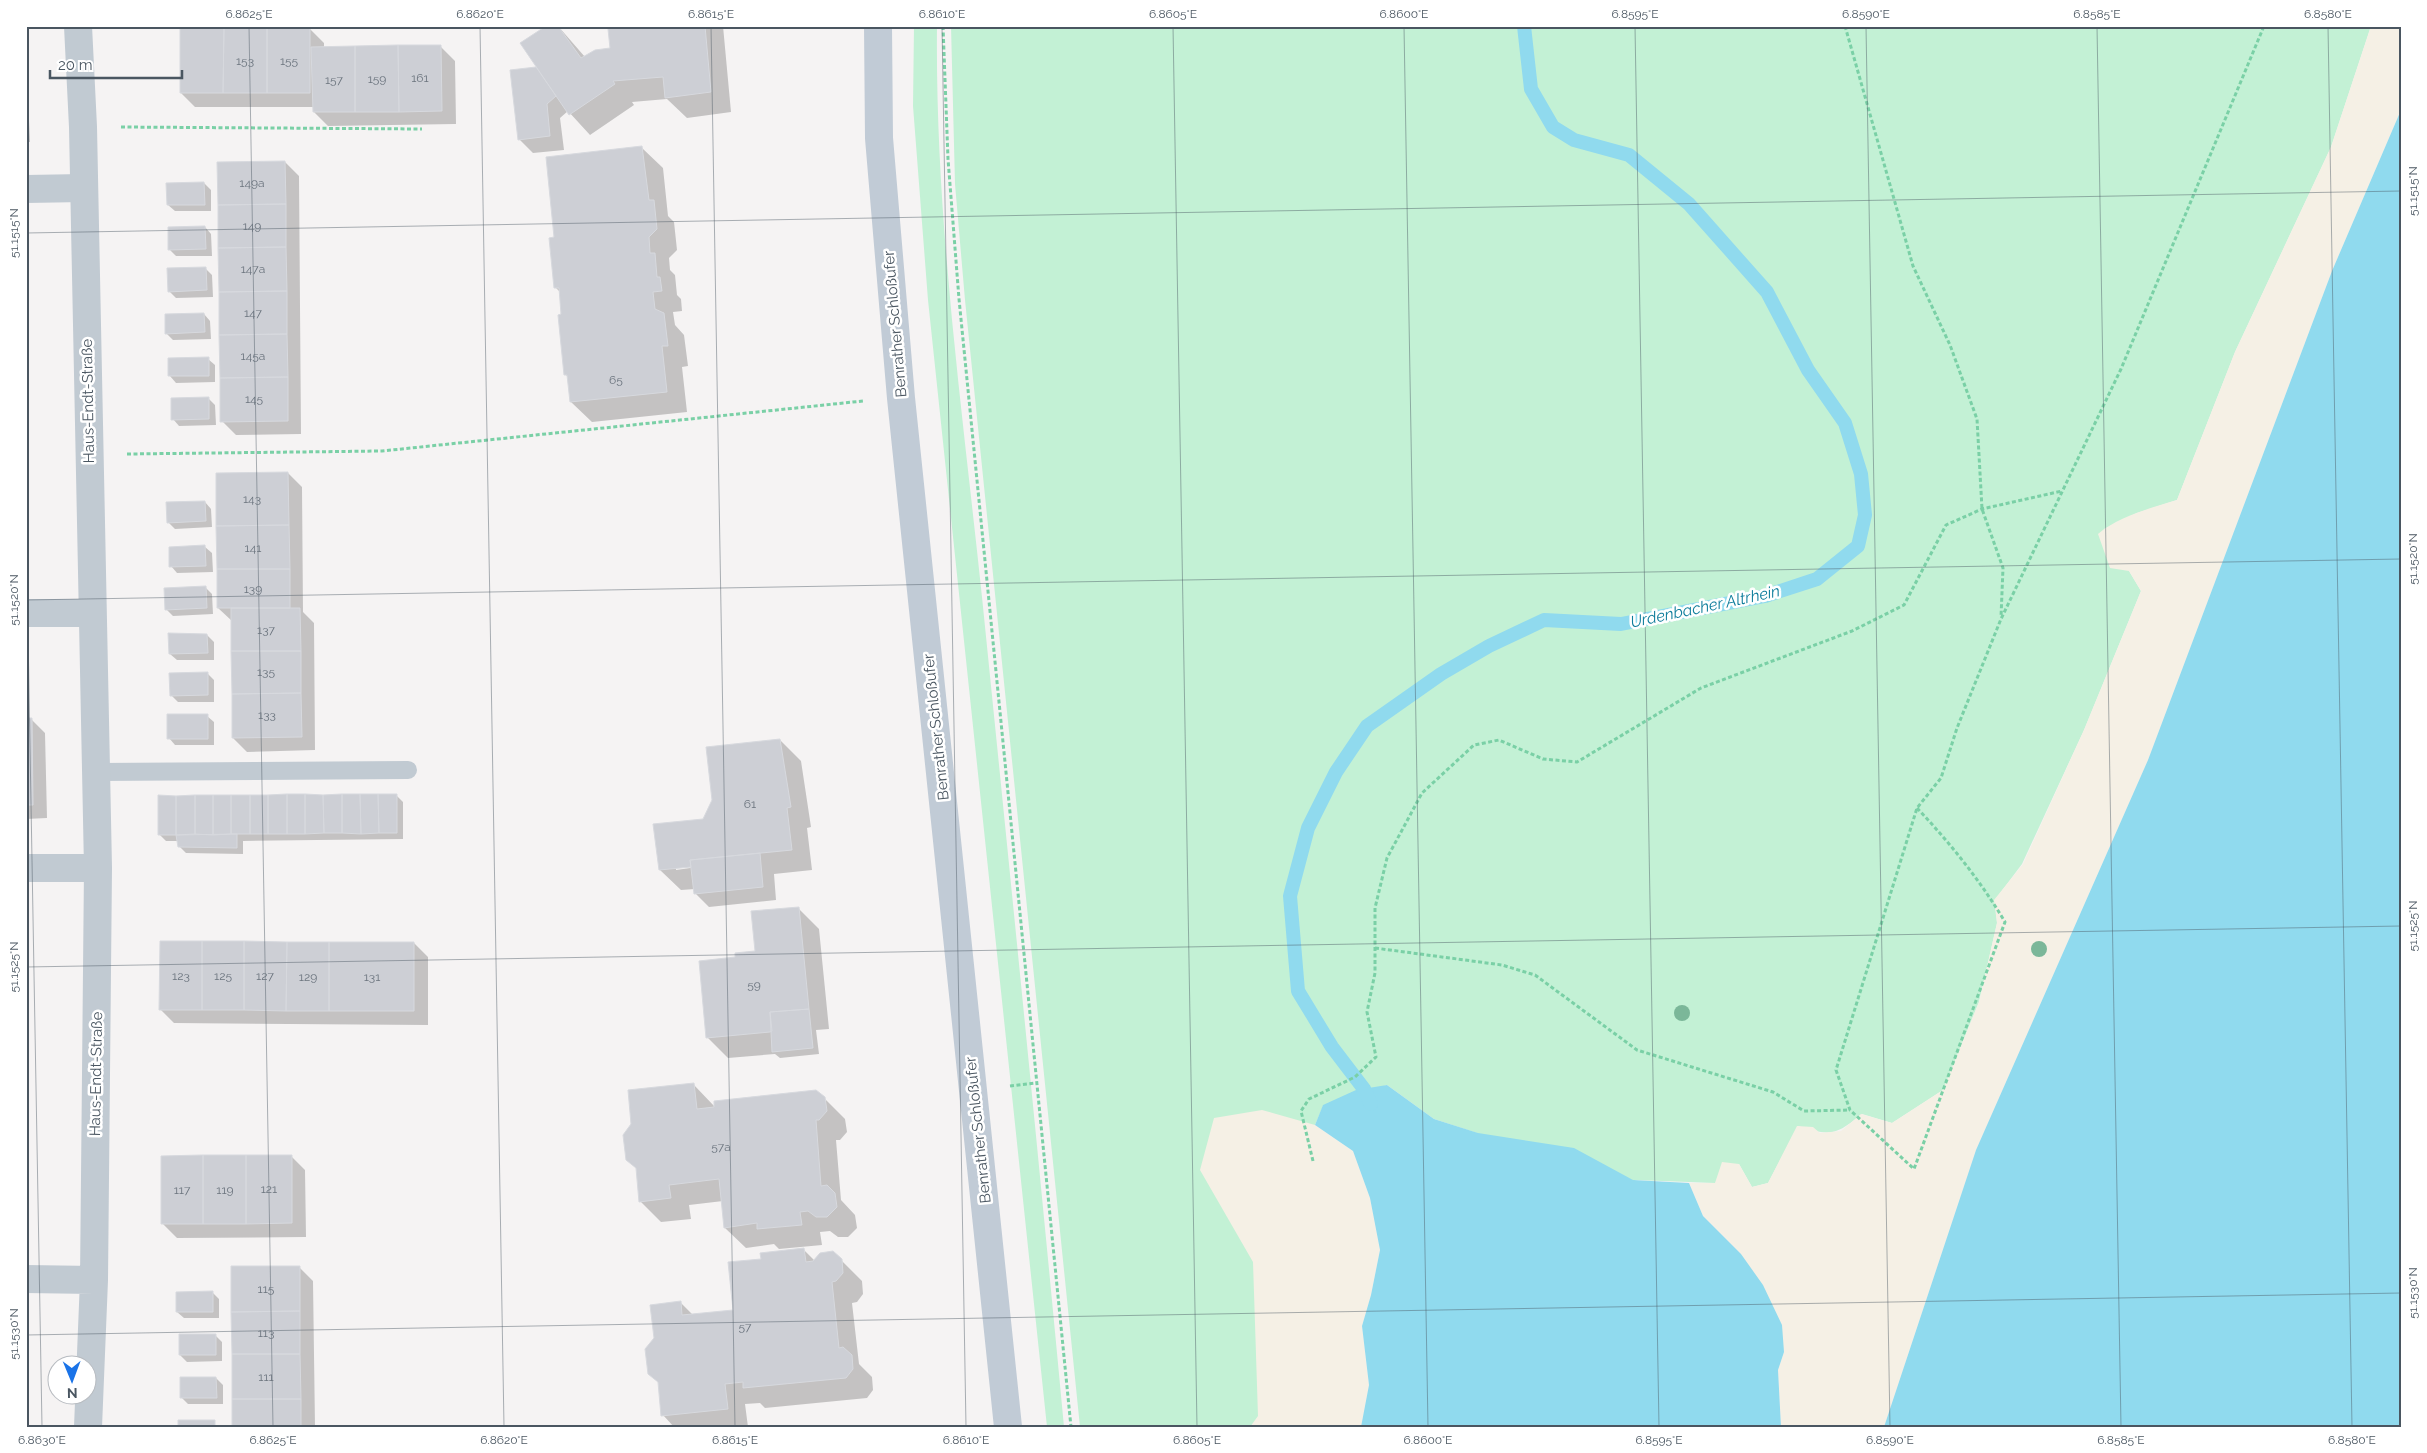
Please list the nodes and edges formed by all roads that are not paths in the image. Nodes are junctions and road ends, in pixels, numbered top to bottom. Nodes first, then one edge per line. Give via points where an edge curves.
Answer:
1 (78, 26) edge
2 (878, 26) edge
3 (84, 188) junction
4 (26, 190) edge
5 (26, 613) edge
6 (92, 613) junction
7 (408, 770) dead end
8 (96, 772) junction
9 (26, 868) edge
10 (98, 868) junction
11 (26, 1279) edge
12 (94, 1280) junction
13 (88, 1427) edge
14 (1008, 1427) edge

1 - 3 street, Haus-Endt-Straße
2 - 14 street, Benrather Schloßufer via 879,138 901,398
3 - 4 street
3 - 6 street, Haus-Endt-Straße
5 - 6 street
6 - 8 street, Haus-Endt-Straße
7 - 8 lane
8 - 10 street, Haus-Endt-Straße
9 - 10 street
10 - 12 street, Haus-Endt-Straße
11 - 12 street
12 - 13 street, Haus-Endt-Straße

